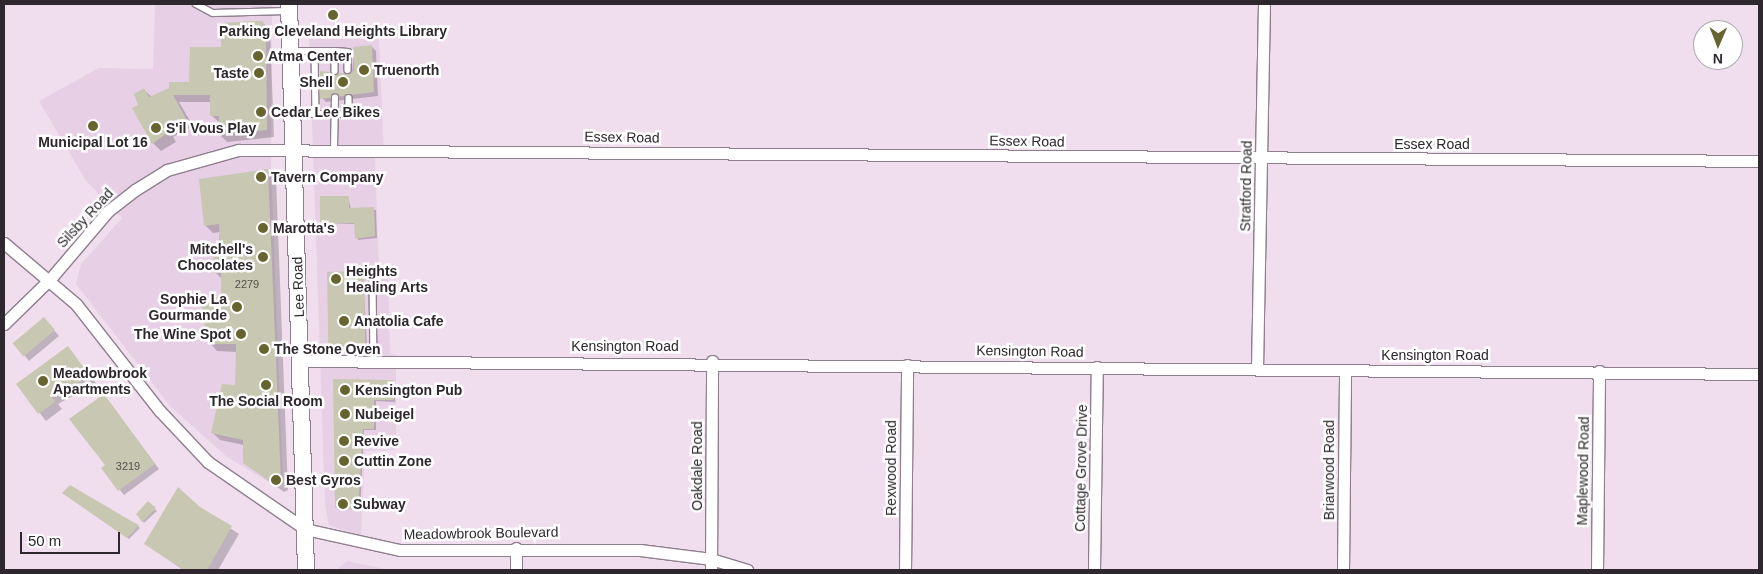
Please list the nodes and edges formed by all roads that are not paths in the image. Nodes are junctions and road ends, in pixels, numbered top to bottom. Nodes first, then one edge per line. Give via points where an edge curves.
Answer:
1 (196, 4) edge
2 (1264, 4) edge
3 (289, 7) edge
4 (291, 51) junction
5 (315, 51) junction
6 (335, 52) junction
7 (348, 70) dead end
8 (335, 71) dead end
9 (335, 98) dead end
10 (349, 98) dead end
11 (293, 114) junction
12 (316, 114) junction
13 (334, 114) junction
14 (349, 114) junction
15 (378, 114) dead end
16 (294, 149) junction
17 (334, 149) junction
18 (1261, 158) junction
19 (1759, 161) edge
20 (4, 243) edge
21 (51, 278) junction
22 (373, 282) dead end
23 (4, 324) edge
24 (300, 361) junction
25 (374, 361) junction
26 (712, 361) junction
27 (907, 365) junction
28 (1097, 367) junction
29 (1257, 368) junction
30 (1345, 370) junction
31 (1599, 371) junction
32 (1759, 374) edge
33 (305, 529) junction
34 (516, 548) junction
35 (711, 565) edge
36 (306, 570) edge
37 (516, 570) edge
38 (747, 570) edge
39 (905, 570) edge
40 (1094, 570) edge
41 (1344, 570) edge
42 (1597, 570) edge

1 - 3 lane via 213,13
2 - 18 street, Stratford Road
3 - 4 main road, Lee Road
4 - 5 lane
4 - 11 main road, Lee Road
5 - 6 lane
5 - 12 lane
6 - 7 lane via 348,52
6 - 8 lane
9 - 13 lane
10 - 14 lane
11 - 12 lane
11 - 16 main road, Lee Road
12 - 13 lane
13 - 14 lane
13 - 17 lane
14 - 15 lane
16 - 17 street, Essex Road
16 - 21 street, Silsby Road via 238,150 167,170 108,211
16 - 24 main road, Lee Road
17 - 18 street, Essex Road
18 - 19 street, Essex Road
18 - 29 street, Stratford Road
20 - 21 street, Meadowbrook Boulevard
21 - 23 street, Silsby Road
21 - 33 street, Meadowbrook Boulevard via 107,339 189,444 237,483
22 - 25 lane
24 - 25 street, Kensington Road
24 - 33 main road, Lee Road
25 - 26 street, Kensington Road
26 - 27 street, Kensington Road
26 - 35 street, Oakdale Road
27 - 28 street, Kensington Road
27 - 39 street, Rexwood Road
28 - 29 street, Kensington Road
28 - 40 street, Cottage Grove Drive
29 - 30 street, Kensington Road
30 - 31 street, Kensington Road
30 - 41 street, Briarwood Road
31 - 32 street, Kensington Road
31 - 42 street, Maplewood Road
33 - 34 street, Meadowbrook Boulevard via 400,550
33 - 36 main road, Lee Road
34 - 35 street, Meadowbrook Boulevard via 640,550
34 - 37 street
35 - 38 street, Meadowbrook Boulevard

